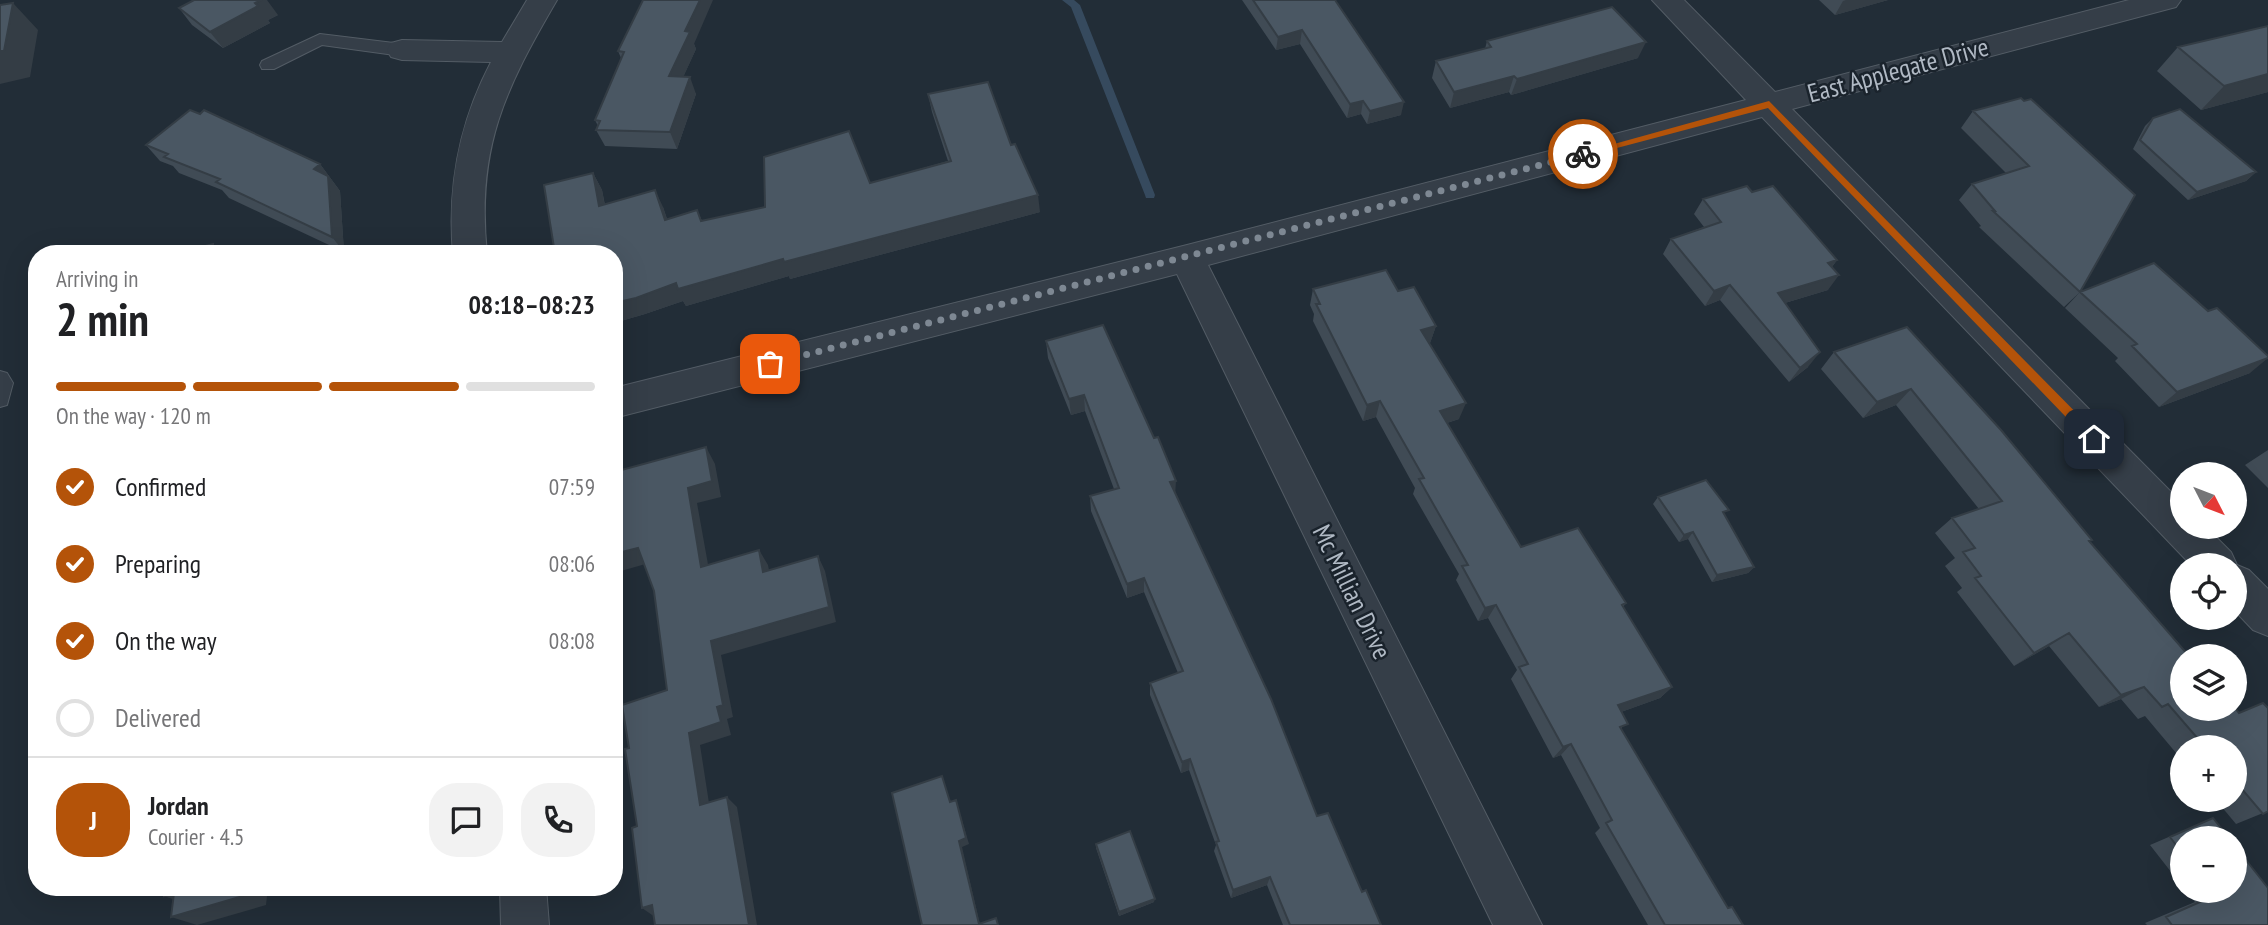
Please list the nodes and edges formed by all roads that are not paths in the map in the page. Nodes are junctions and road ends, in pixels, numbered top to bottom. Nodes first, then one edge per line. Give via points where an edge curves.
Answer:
1 (542, 0) edge
2 (1667, 0) edge
3 (2166, 0) edge
4 (402, 50) joint
5 (512, 52) junction
6 (268, 65) dead end
7 (1769, 104) junction
8 (470, 245) edge
9 (1187, 258) junction
10 (0, 379) edge
11 (0, 399) edge
12 (623, 401) edge
13 (2205, 553) edge
14 (2247, 595) edge
15 (2268, 617) edge
16 (523, 896) edge
17 (525, 925) edge
18 (1518, 925) edge

1 - 5 street
2 - 7 street
3 - 7 street, East Applegate Drive
4 - 5 street
4 - 6 lane via 320,39
5 - 8 street via 481,120 470,182
7 - 9 street, East Applegate Drive
7 - 13 street
9 - 12 street, East Applegate Drive
9 - 18 street, Mc Millian Drive
10 - 11 lane
14 - 15 street
16 - 17 street

